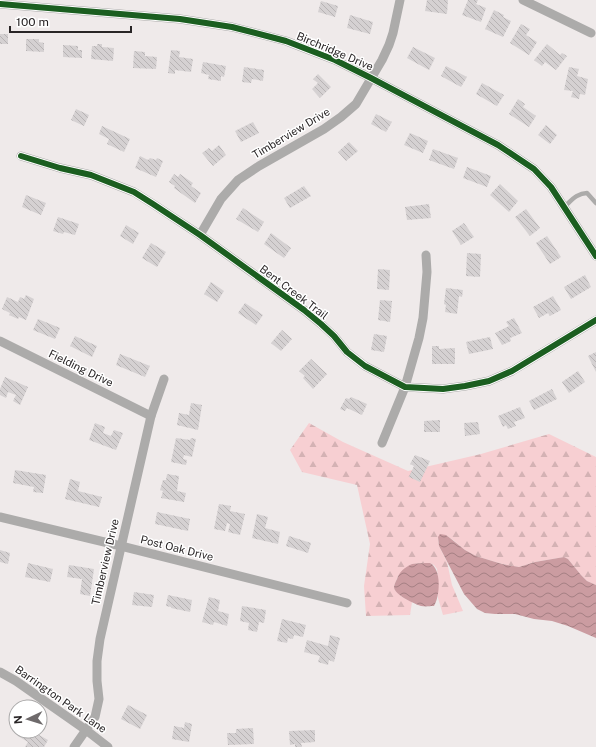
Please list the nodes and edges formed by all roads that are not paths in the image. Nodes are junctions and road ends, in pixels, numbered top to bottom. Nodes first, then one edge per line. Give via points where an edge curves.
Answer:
1 (400, 0) edge
2 (523, 0) edge
3 (0, 4) edge
4 (591, 33) dead end
5 (371, 78) junction
6 (21, 156) dead end
7 (596, 203) edge
8 (564, 207) junction
9 (200, 235) junction
10 (426, 255) dead end
11 (596, 256) edge
12 (596, 320) edge
13 (0, 341) edge
14 (164, 379) dead end
15 (405, 387) junction
16 (151, 416) junction
17 (382, 443) dead end
18 (0, 517) edge
19 (122, 546) junction
20 (347, 603) dead end
21 (0, 672) edge
22 (86, 730) junction
23 (74, 747) edge
24 (108, 747) edge

1 - 5 street, Timberview Drive via 389,45
2 - 4 street
3 - 5 street, Birchridge Drive via 180,19 232,27 286,41 335,60
5 - 8 street, Birchridge Drive via 498,145 534,169 551,187
5 - 9 street, Timberview Drive via 356,104 341,117 238,180 221,199
6 - 9 street, Bent Creek Trail via 91,175 134,192
7 - 8 lane via 584,193
8 - 11 street, Birchridge Drive
9 - 15 street, Bent Creek Trail via 304,310 365,366
10 - 15 street via 424,318
12 - 15 street, Bent Creek Trail via 512,371 489,381 443,389
13 - 16 street, Fielding Drive
14 - 16 street, Timberview Drive
15 - 17 street
16 - 19 street, Timberview Drive
18 - 19 street, Post Oak Drive
19 - 20 street, Post Oak Drive
19 - 22 street, Timberview Drive via 100,639 97,681 100,699 95,717
21 - 22 street, Barrington Park Lane
22 - 23 street, Timberview Drive
22 - 24 street, Barrington Park Lane

